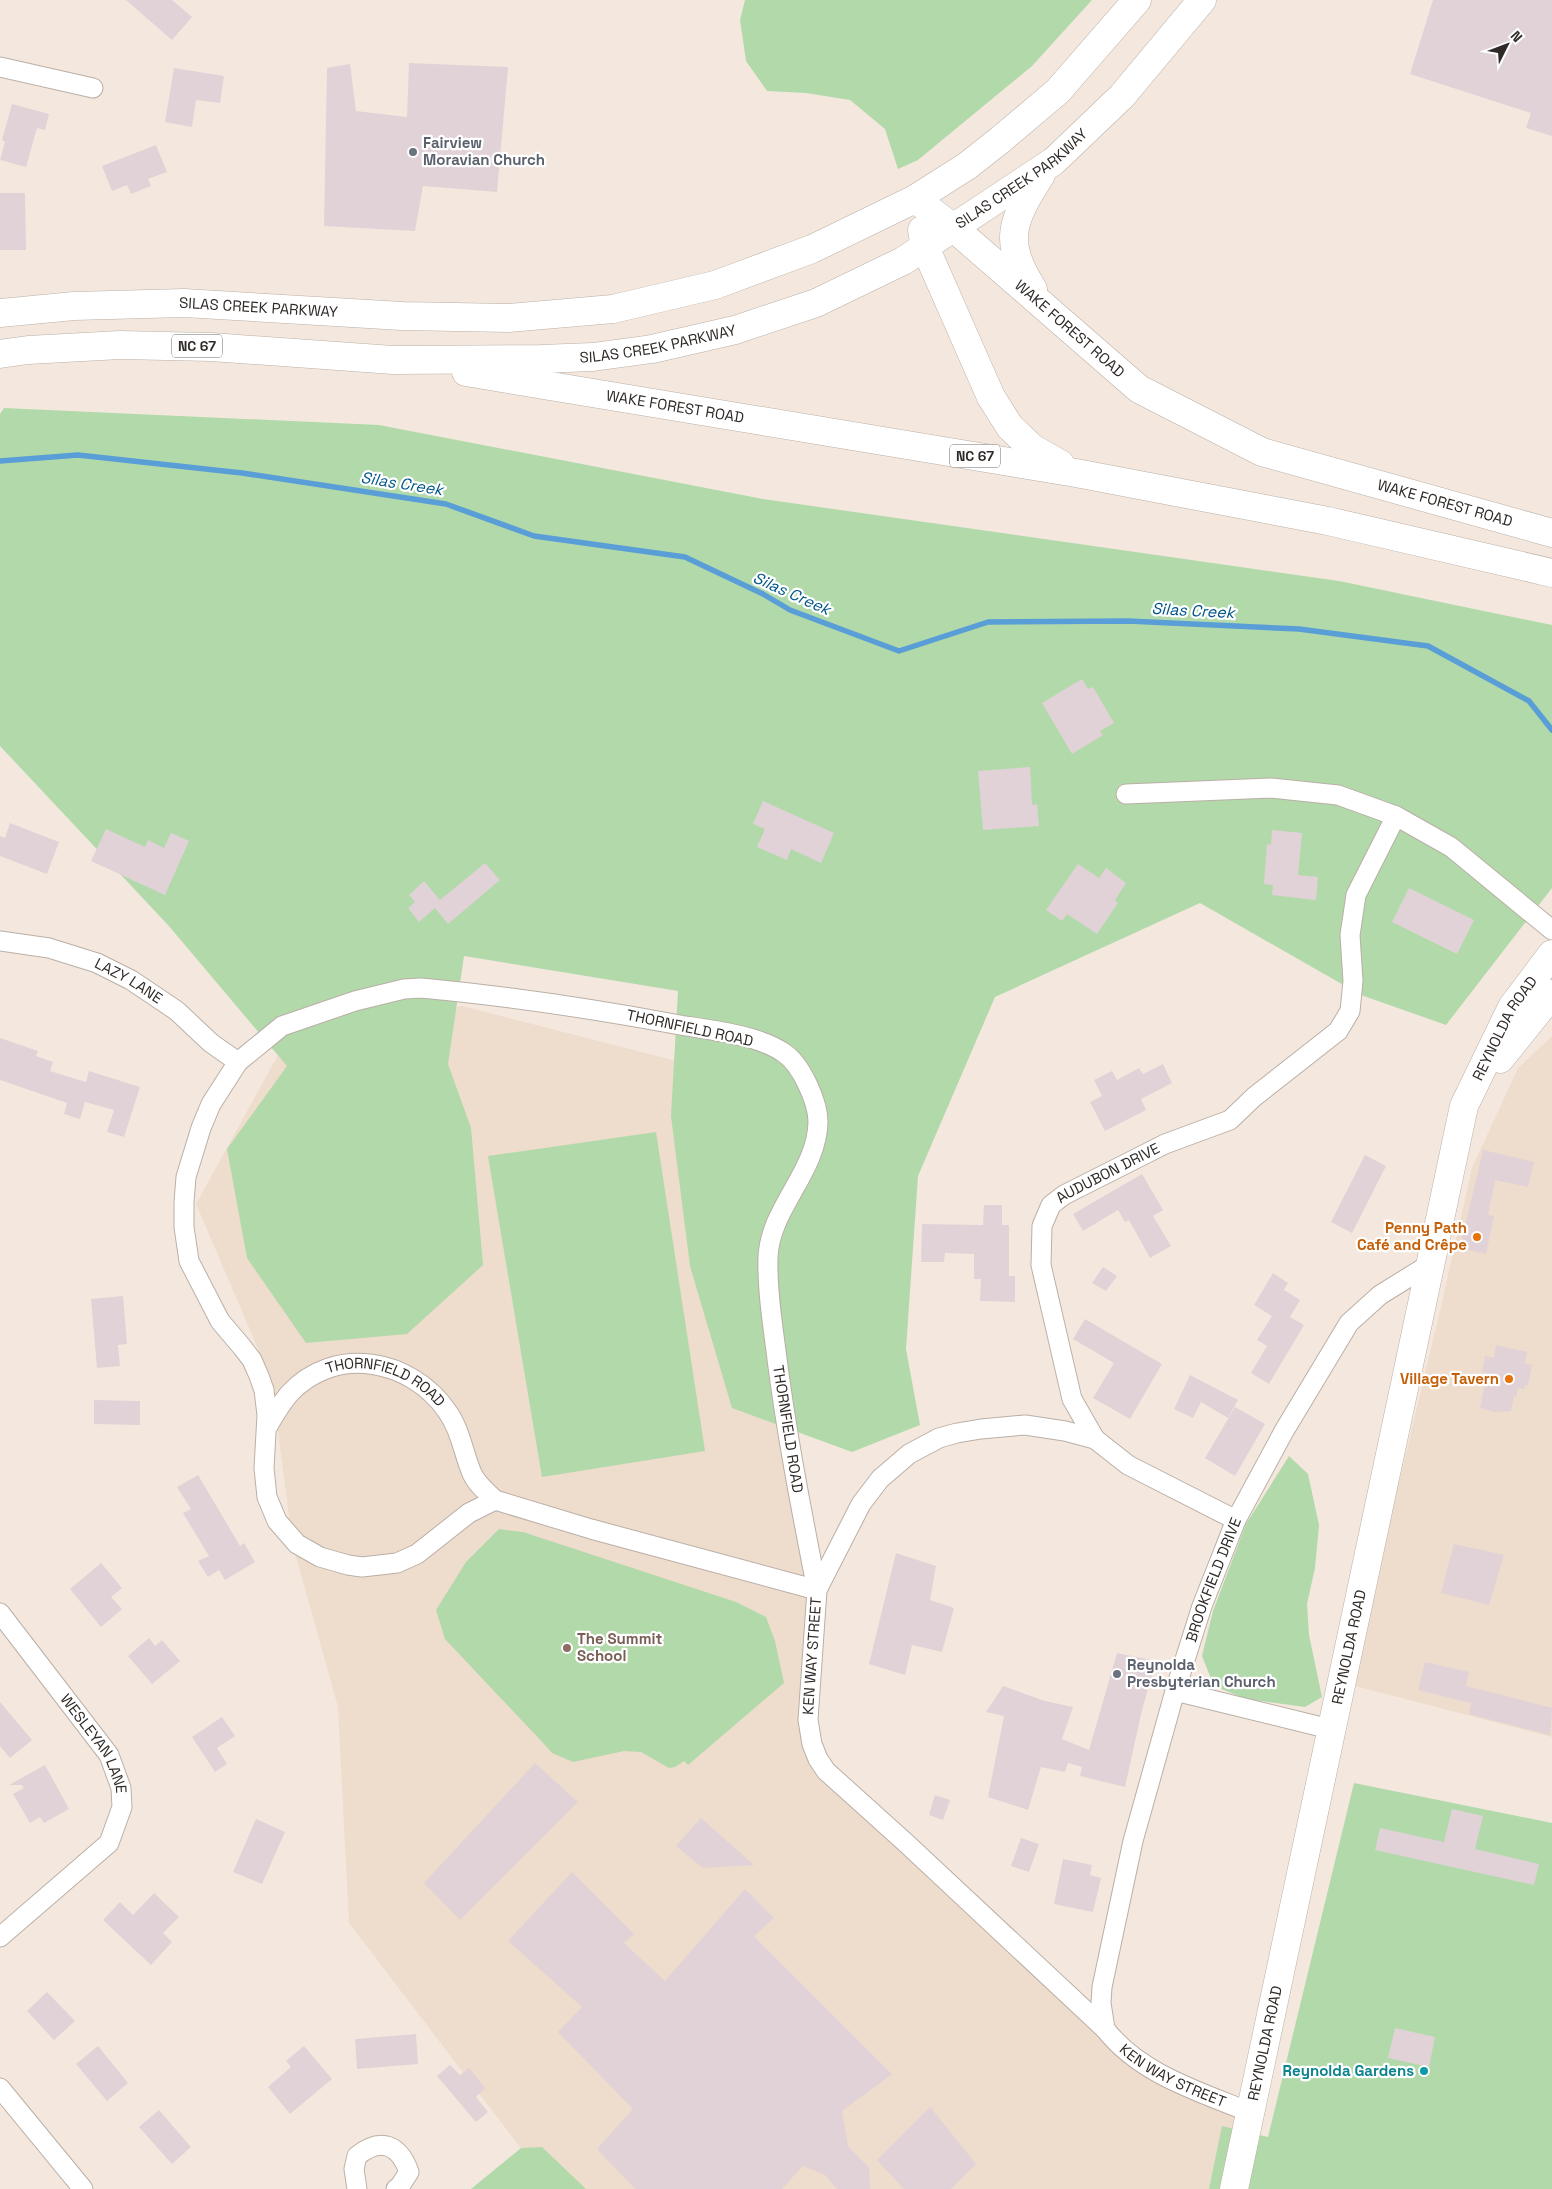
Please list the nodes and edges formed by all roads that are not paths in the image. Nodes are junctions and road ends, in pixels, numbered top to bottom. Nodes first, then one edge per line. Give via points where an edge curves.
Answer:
1 (1138, 0) edge
2 (1202, 0) edge
3 (0, 67) edge
4 (93, 88) dead end
5 (1046, 166) junction
6 (915, 199) junction
7 (955, 229) junction
8 (925, 247) junction
9 (1045, 307) junction
10 (0, 313) edge
11 (0, 354) edge
12 (393, 360) junction
13 (1076, 473) junction
14 (1552, 533) edge
15 (1552, 573) edge
16 (1126, 794) dead end
17 (1396, 816) junction
18 (1552, 930) edge
19 (0, 941) edge
20 (1552, 954) edge
21 (1552, 994) edge
22 (238, 1062) junction
23 (1464, 1106) junction
24 (1430, 1264) junction
25 (268, 1426) junction
26 (1096, 1439) junction
27 (495, 1500) junction
28 (1236, 1520) junction
29 (817, 1590) junction
30 (0, 1613) edge
31 (1175, 1691) junction
32 (1330, 1729) junction
33 (0, 1937) edge
34 (1105, 2029) junction
35 (0, 2088) edge
36 (1249, 2112) junction
37 (84, 2189) edge
38 (357, 2189) edge
39 (396, 2189) edge
40 (1234, 2189) edge

1 - 6 main road, SILAS CREEK PARKWAY via 1058,90 967,166
2 - 5 main road, SILAS CREEK PARKWAY via 1122,96
3 - 4 street
5 - 7 main road, SILAS CREEK PARKWAY
5 - 9 main road via 1023,202 1013,242 1016,260
6 - 7 main road, WAKE FOREST ROAD
6 - 8 main road, WAKE FOREST ROAD
6 - 10 main road, SILAS CREEK PARKWAY via 812,249 715,285 613,309 508,318 402,316 184,302 74,306
7 - 8 main road, SILAS CREEK PARKWAY
7 - 9 main road, WAKE FOREST ROAD
8 - 12 main road, SILAS CREEK PARKWAY via 816,303 734,330 652,349 593,357
8 - 13 main road, WAKE FOREST ROAD via 991,398 1010,427 1032,448
9 - 14 main road, WAKE FOREST ROAD via 1139,389 1262,452
11 - 12 main road, SILAS CREEK PARKWAY / NC 67 via 120,344
12 - 13 main road, WAKE FOREST ROAD / NC 67
13 - 15 main road, WAKE FOREST ROAD / NC 67 via 1328,521
16 - 17 street via 1270,788 1338,795
17 - 18 street via 1451,847
17 - 26 street, AUDUBON DRIVE via 1356,894 1350,935 1353,981 1350,1011 1338,1031 1230,1120 1165,1144 1051,1204 1042,1226 1041,1264 1072,1399
19 - 22 street, LAZY LANE via 49,948 97,963 131,980 177,1011
20 - 23 main road, REYNOLDA ROAD via 1512,1007
21 - 23 main road, REYNOLDA ROAD
22 - 25 street, THORNFIELD ROAD via 211,1104 201,1128 186,1177 184,1227 189,1261 200,1284 220,1321 252,1360 259,1376 267,1404
22 - 29 street, THORNFIELD ROAD via 282,1026 355,1002 404,989 421,988 588,1008 712,1030 756,1041 786,1054 813,1099 818,1124 813,1150 776,1225 768,1258 784,1410
23 - 24 main road, REYNOLDA ROAD
24 - 28 street, BROOKFIELD DRIVE via 1380,1295 1349,1323
24 - 32 main road, REYNOLDA ROAD
25 - 27 street, THORNFIELD ROAD via 289,1394 309,1378 352,1362 383,1366 403,1373 435,1395 460,1435 471,1473
25 - 27 street, THORNFIELD ROAD via 264,1468 272,1512 297,1544 334,1562 362,1567 396,1563 417,1554 474,1510
26 - 28 street, KEN WAY STREET via 1128,1465
26 - 29 street, KEN WAY STREET via 1025,1425 956,1433 922,1447 893,1466 872,1488 843,1536
27 - 29 street
28 - 31 street, BROOKFIELD DRIVE via 1202,1606
29 - 34 street, KEN WAY STREET via 808,1720 818,1759 840,1785
30 - 33 street, WESLEYAN LANE via 109,1755 121,1788 122,1808 109,1843
31 - 32 street
31 - 34 street, BROOKFIELD DRIVE via 1133,1841 1102,1987
32 - 36 main road, REYNOLDA ROAD
34 - 36 street, KEN WAY STREET via 1117,2044 1143,2064
35 - 37 street
36 - 40 main road, REYNOLDA ROAD
38 - 39 street via 354,2169 357,2156 369,2146 382,2145 396,2149 409,2172

